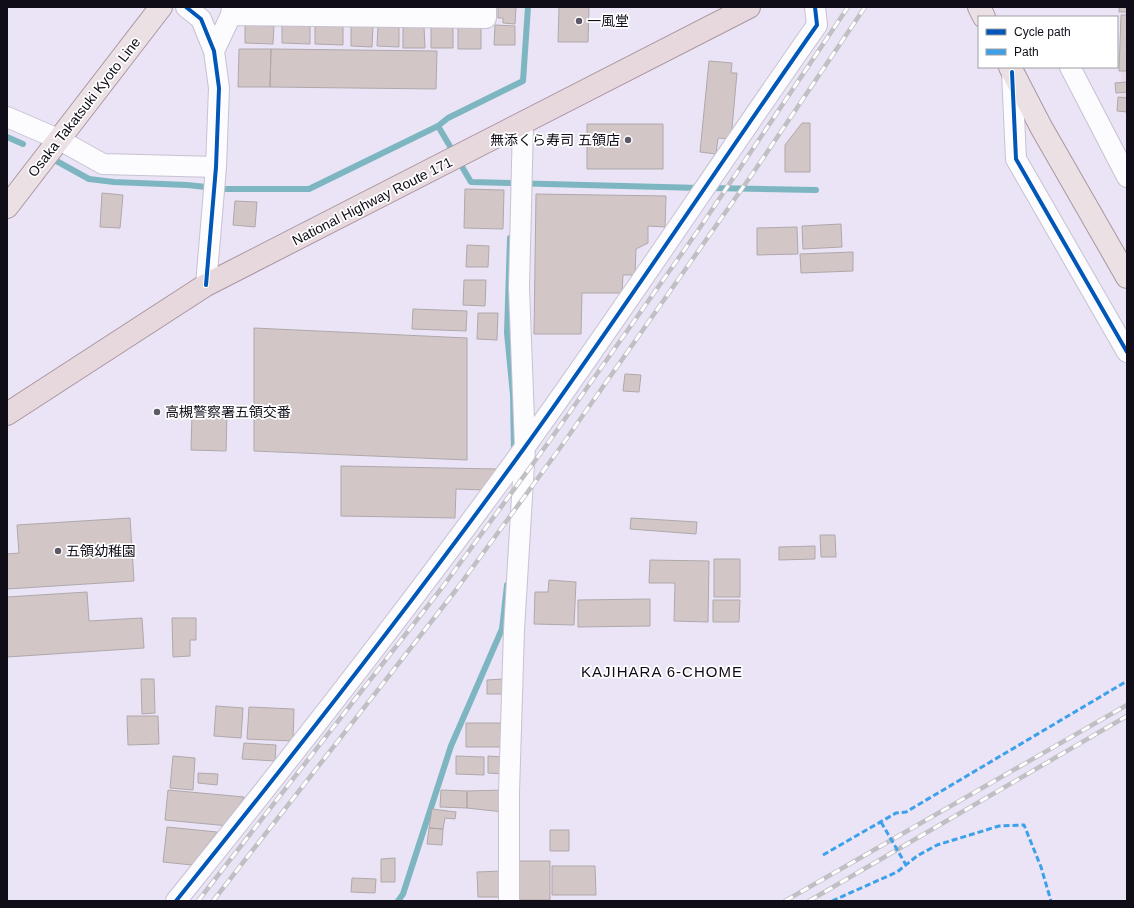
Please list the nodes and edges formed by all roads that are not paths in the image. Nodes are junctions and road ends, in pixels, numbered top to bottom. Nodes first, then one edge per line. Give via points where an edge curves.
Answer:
1 (161, 7) edge
2 (186, 7) edge
3 (486, 7) edge
4 (749, 7) edge
5 (815, 7) edge
6 (979, 7) edge
7 (231, 11) edge
8 (984, 16) edge
9 (214, 51) junction
10 (1071, 68) edge
11 (1011, 70) edge
12 (7, 117) edge
13 (522, 124) junction
14 (58, 139) junction
15 (216, 170) junction
16 (1127, 177) edge
17 (7, 207) edge
18 (1127, 277) edge
19 (206, 285) junction
20 (1127, 352) edge
21 (7, 414) edge
22 (525, 447) junction
23 (176, 901) edge
24 (509, 901) edge

1 - 14 main road, Osaka Takatsuki Kyoto Line
2 - 9 street via 201,19
3 - 7 street via 486,18
4 - 13 highway, National Highway Route 171
5 - 22 street via 817,25
6 - 8 main road
7 - 9 street
9 - 15 street via 219,88
10 - 16 street
11 - 18 main road
11 - 20 street via 1016,159
12 - 14 street
13 - 19 highway, National Highway Route 171
13 - 22 street via 519,288
14 - 15 street via 103,164
14 - 17 main road, Osaka Takatsuki Kyoto Line
15 - 19 street
19 - 21 highway, National Highway Route 171
22 - 23 street via 292,757
22 - 24 street via 514,630

